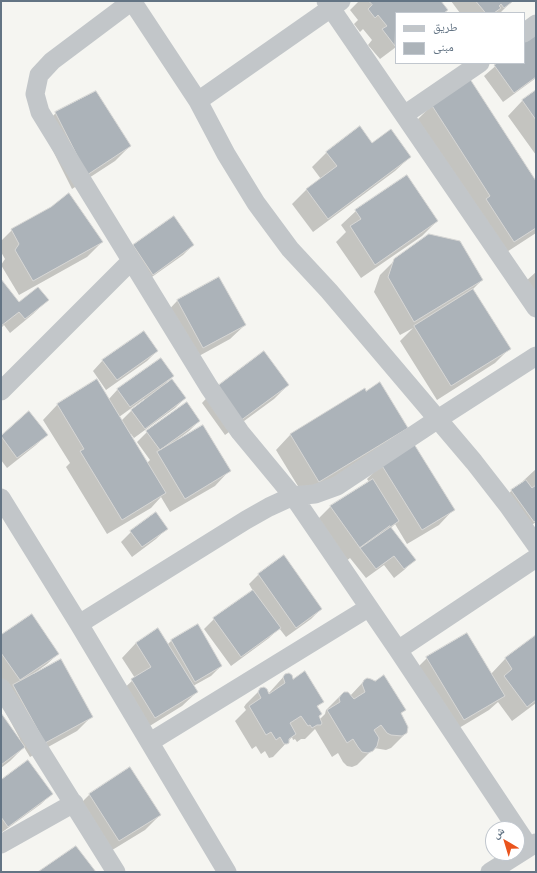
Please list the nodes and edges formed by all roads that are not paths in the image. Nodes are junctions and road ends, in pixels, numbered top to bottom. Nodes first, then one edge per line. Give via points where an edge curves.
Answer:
1 (132, 1) edge
2 (333, 3) edge
3 (536, 24) edge
4 (525, 31) edge
5 (479, 64) edge
6 (198, 101) junction
7 (404, 115) junction
8 (131, 261) junction
9 (536, 308) edge
10 (536, 356) edge
11 (1, 391) edge
12 (438, 419) junction
13 (293, 496) junction
14 (1, 498) edge
15 (536, 545) edge
16 (536, 558) edge
17 (368, 608) junction
18 (79, 624) junction
19 (398, 650) junction
20 (1, 688) edge
21 (150, 742) junction
22 (74, 803) junction
23 (1, 844) edge
24 (533, 845) edge
25 (116, 872) edge
26 (227, 872) edge
27 (490, 872) edge

1 - 6 street
1 - 8 street via 52,61 40,75 35,94 40,112
2 - 6 street
2 - 7 street
3 - 4 street
5 - 7 street
6 - 12 street via 256,203 290,249
7 - 9 street
8 - 11 street
8 - 13 street via 224,410
10 - 12 street
12 - 13 street via 337,486 315,494
12 - 15 street
13 - 17 street
13 - 18 street via 246,520
14 - 18 street
16 - 19 street
17 - 19 street
17 - 21 street
18 - 21 street
19 - 24 street
20 - 22 street
21 - 26 street
22 - 23 street
22 - 25 street
24 - 27 street

